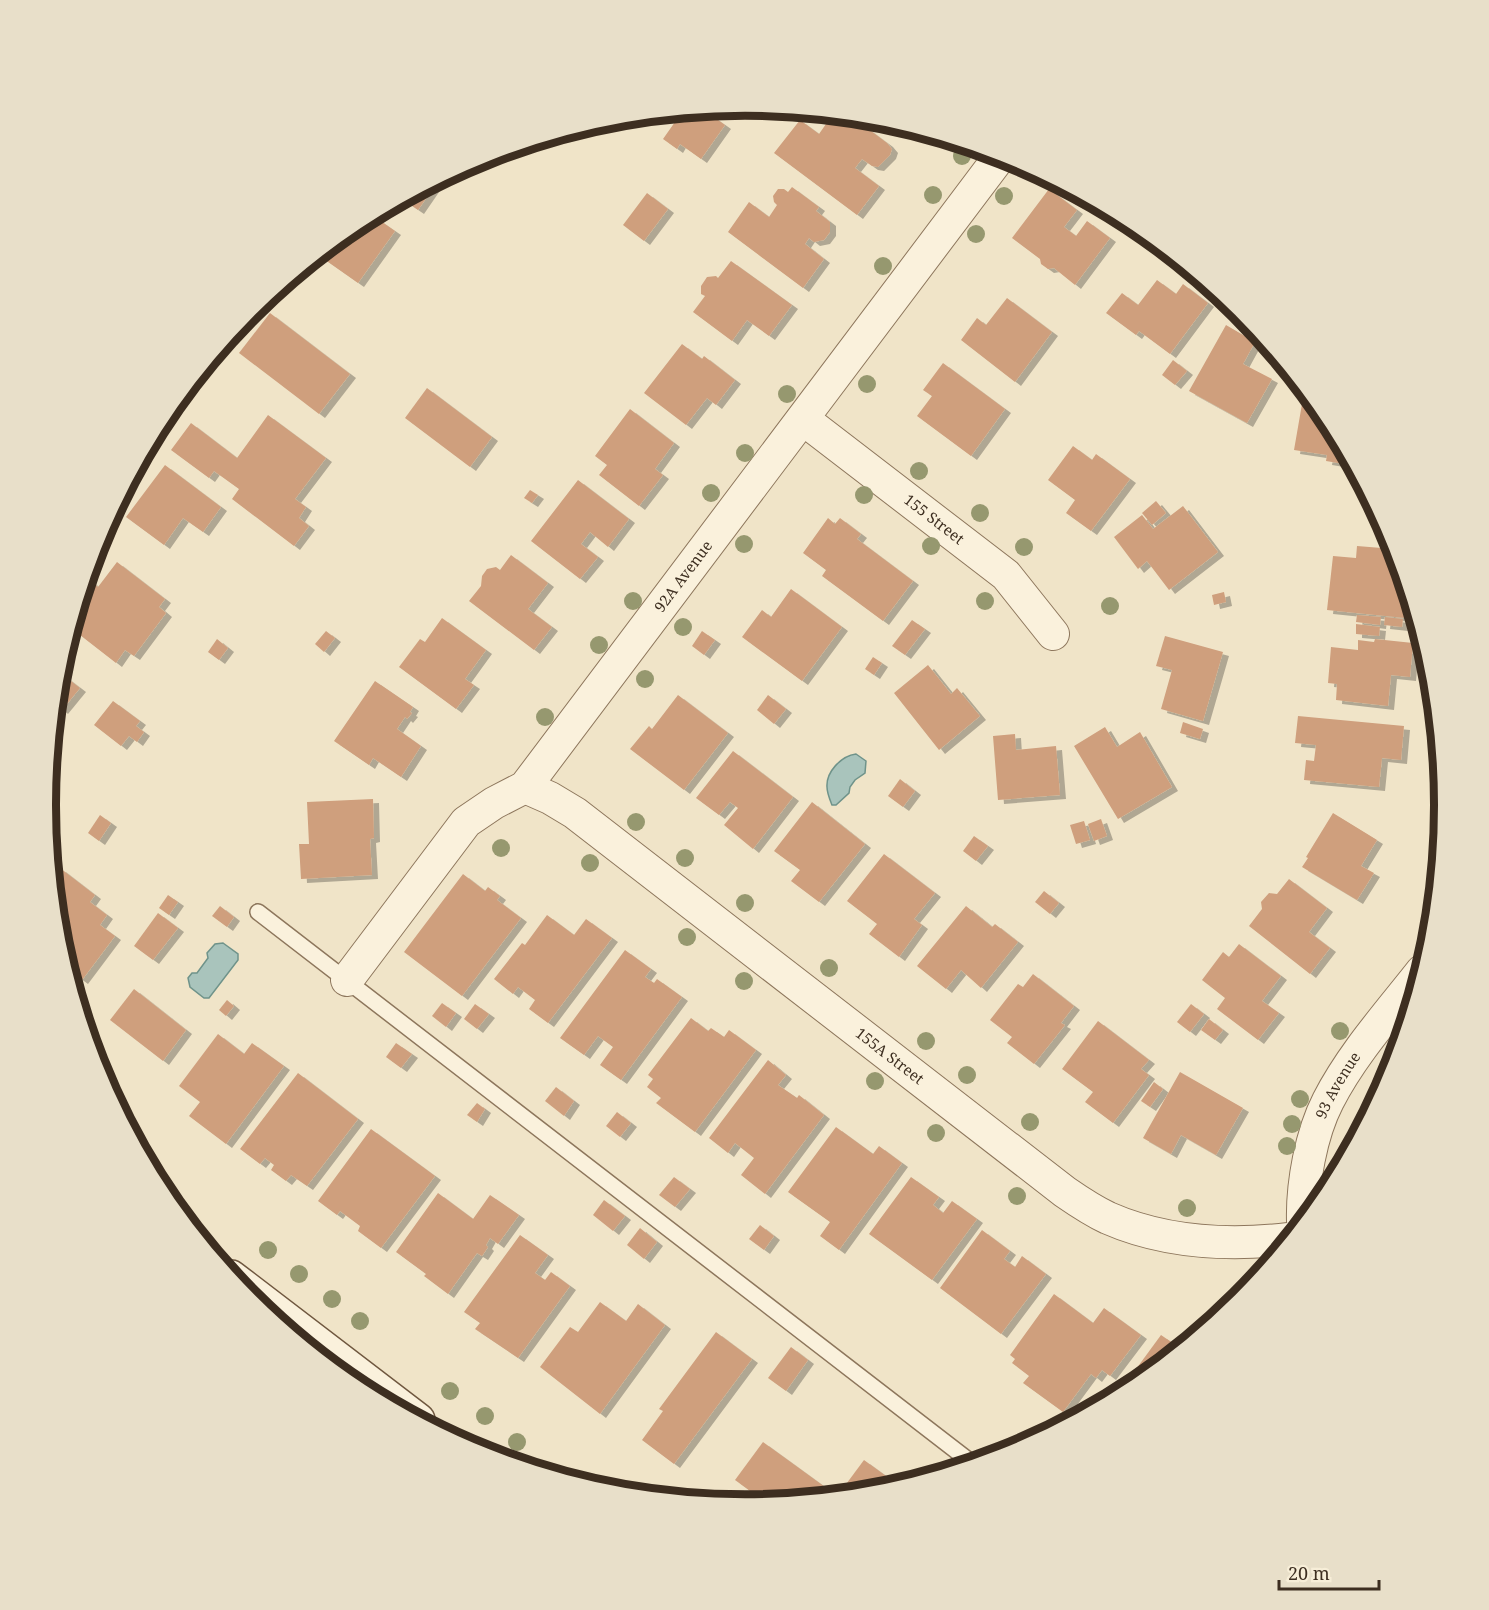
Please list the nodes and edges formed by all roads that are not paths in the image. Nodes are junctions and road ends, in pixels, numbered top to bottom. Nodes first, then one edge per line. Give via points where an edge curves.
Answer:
1 (995, 163) edge
2 (803, 419) junction
3 (1053, 634) dead end
4 (525, 787) junction
5 (258, 912) dead end
6 (346, 980) junction
7 (1408, 989) edge
8 (1303, 1207) edge
9 (1278, 1240) edge
10 (285, 1318) edge
11 (368, 1382) edge
12 (965, 1457) edge

1 - 2 street, 92A Avenue
2 - 3 street, 155 Street via 1006,574
2 - 4 street, 92A Avenue
4 - 6 street, 92A Avenue via 466,822
4 - 9 street, 155A Street via 575,813 1083,1204 1107,1217 1168,1237 1222,1243
5 - 6 lane
6 - 12 lane
7 - 8 street, 93 Avenue via 1350,1064 1327,1102 1313,1143
10 - 11 main road

